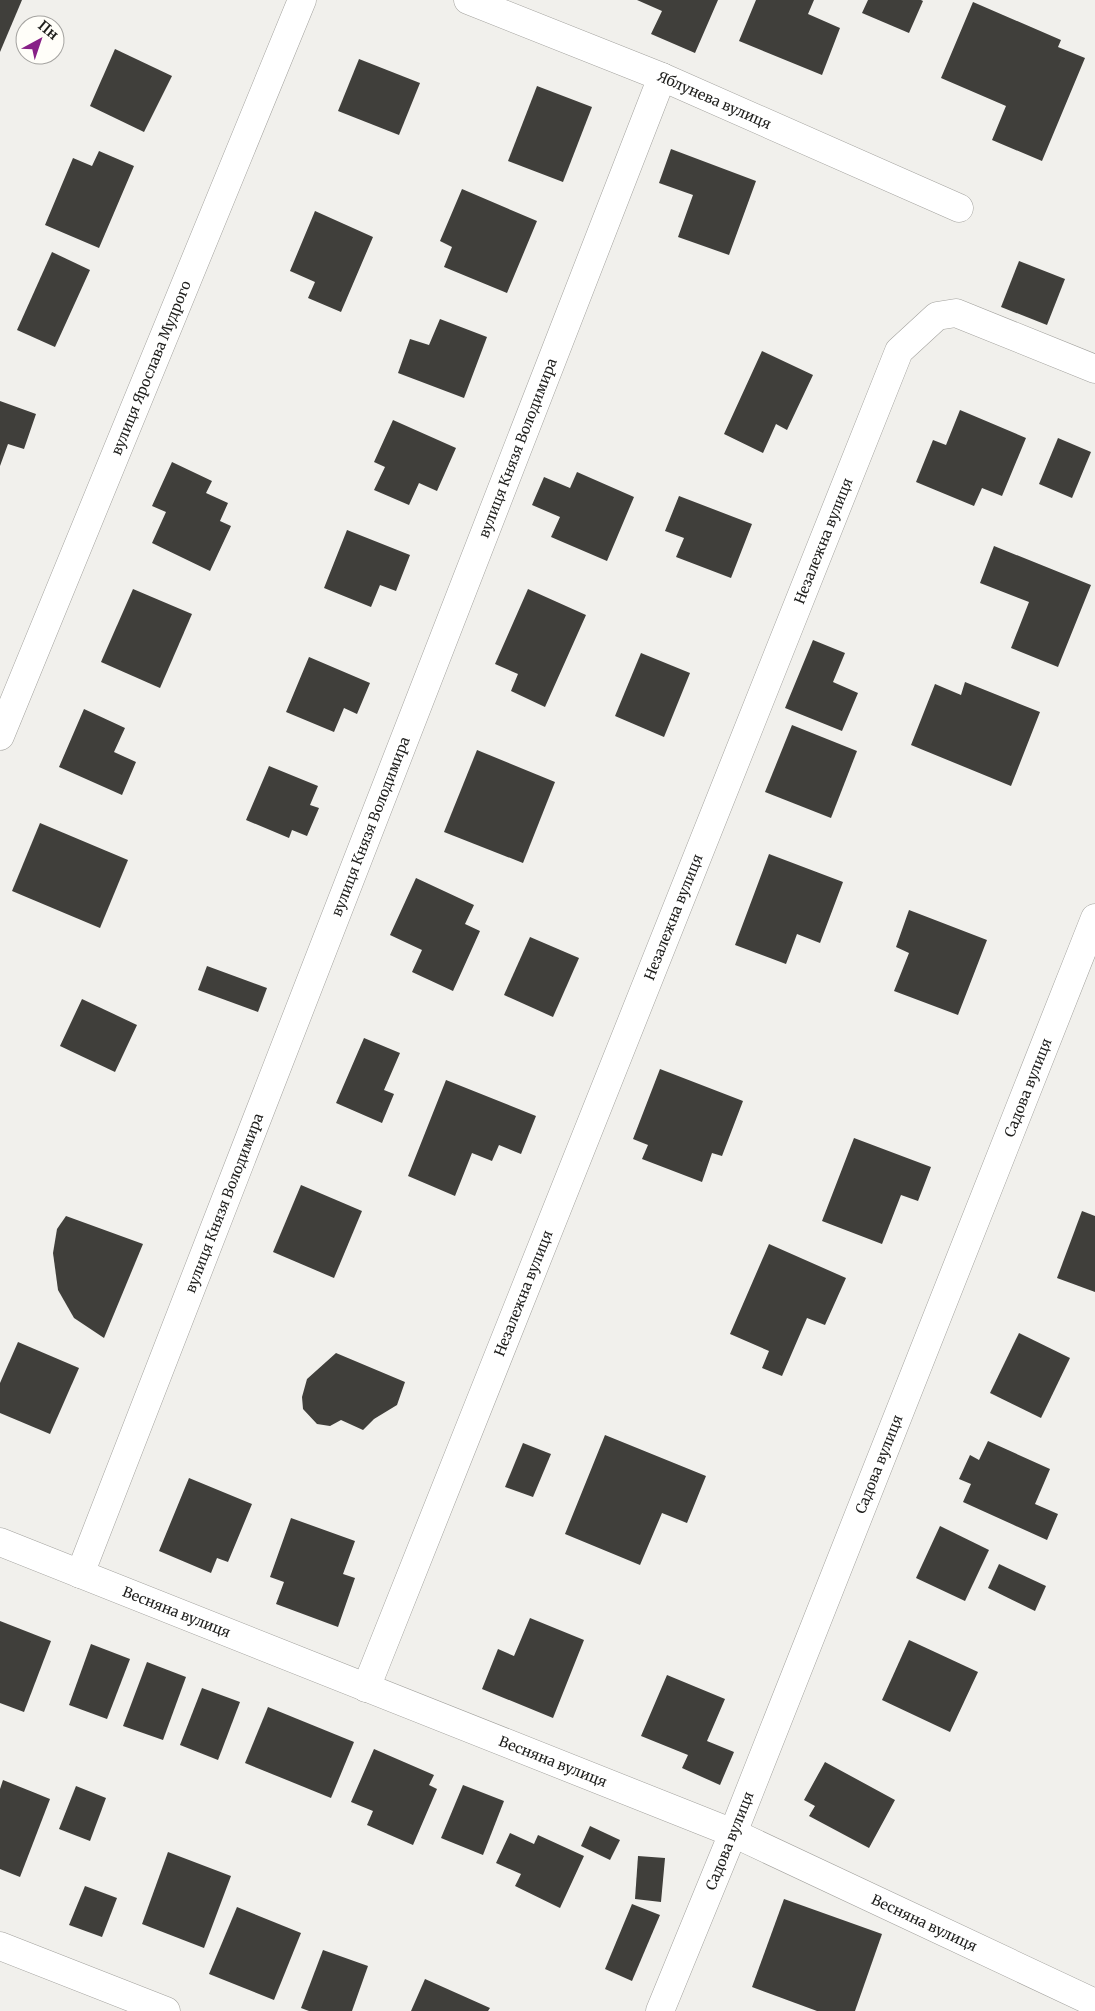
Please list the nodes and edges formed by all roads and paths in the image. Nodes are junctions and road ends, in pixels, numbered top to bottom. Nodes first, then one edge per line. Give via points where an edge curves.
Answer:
1 (302, 0) edge
2 (468, 0) edge
3 (662, 77) junction
4 (959, 208) dead end
5 (1095, 369) edge
6 (0, 736) edge
7 (1095, 918) edge
8 (0, 1542) edge
9 (80, 1574) junction
10 (366, 1688) junction
11 (733, 1833) junction
12 (0, 1946) edge
13 (1095, 2003) edge
14 (166, 2011) edge
15 (660, 2011) edge

1 - 6 street, вулиця Ярослава Мудрого
2 - 3 street, Яблунева вулиця
3 - 4 street, Яблунева вулиця
3 - 9 street, вулиця Князя Володимира
5 - 10 street, Незалежна вулиця via 956,313 937,316 899,350
7 - 11 street, Садова вулиця
8 - 9 street, Весняна вулиця
9 - 10 street, Весняна вулиця
10 - 11 street, Весняна вулиця
11 - 13 street, Весняна вулиця
11 - 15 street, Садова вулиця
12 - 14 street

